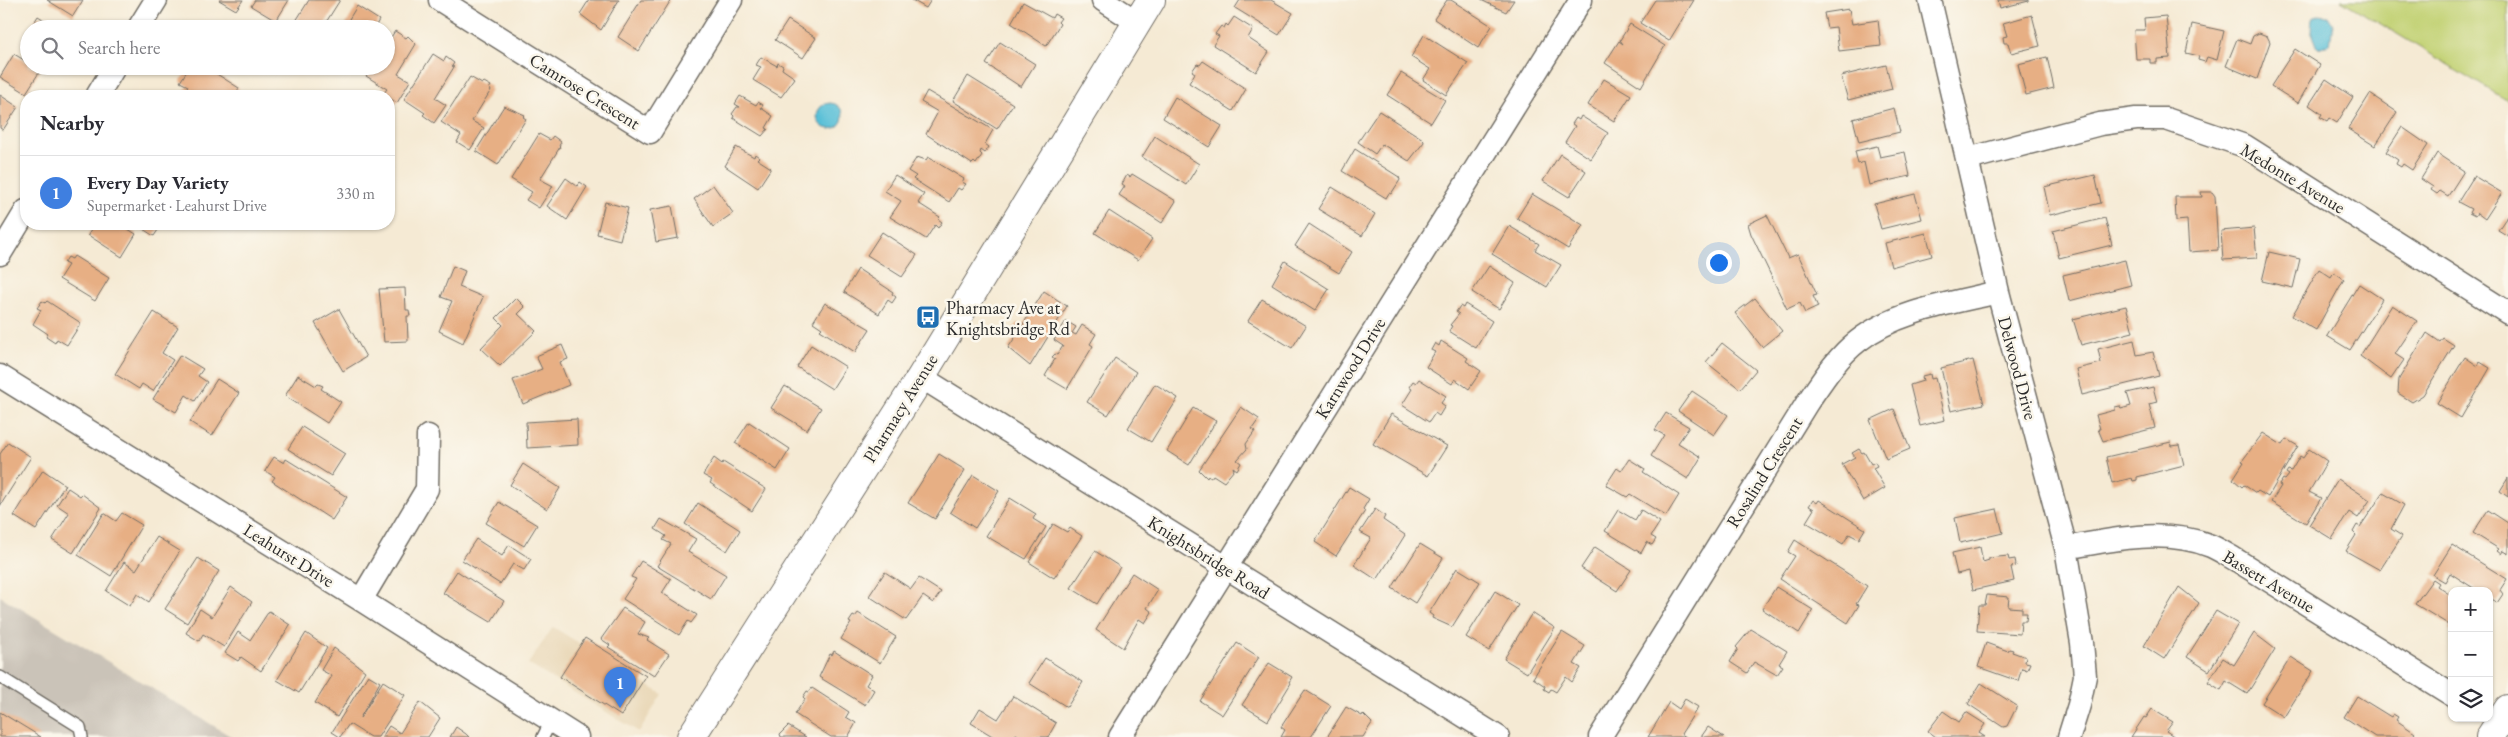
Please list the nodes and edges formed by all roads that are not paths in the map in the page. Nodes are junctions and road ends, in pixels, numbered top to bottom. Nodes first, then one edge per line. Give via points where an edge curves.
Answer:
1 (156, 0) edge
2 (440, 0) edge
3 (731, 0) edge
4 (1103, 0) edge
5 (1581, 0) edge
6 (1930, 0) edge
7 (1144, 11) edge
8 (144, 20) edge
9 (110, 75) edge
10 (101, 90) edge
11 (1968, 159) junction
12 (20, 221) edge
13 (0, 254) edge
14 (1998, 292) junction
15 (2508, 313) edge
16 (0, 376) edge
17 (921, 377) junction
18 (428, 436) dead end
19 (2066, 548) junction
20 (1226, 568) junction
21 (361, 600) junction
22 (0, 677) edge
23 (2448, 692) edge
24 (547, 729) edge
25 (82, 737) edge
26 (577, 737) edge
27 (691, 737) edge
28 (1120, 737) edge
29 (1498, 737) edge
30 (1600, 737) edge
31 (2069, 737) edge

1 - 8 street
2 - 3 street, Camrose Crescent via 650,132
4 - 7 street
5 - 20 street, Karnwood Drive
6 - 11 street, Delwood Drive
7 - 17 street, Pharmacy Avenue
9 - 10 street
11 - 14 street, Delwood Drive
11 - 15 street, Medonte Avenue via 2100,124 2166,119 2245,146
12 - 13 street
14 - 19 street, Delwood Drive
14 - 30 street, Rosalind Crescent via 1890,322 1857,341 1841,356 1807,403
16 - 21 street, Leahurst Drive
17 - 20 street, Knightsbridge Road
17 - 27 street, Pharmacy Avenue
18 - 21 street via 427,489
19 - 23 street, Bassett Avenue via 2133,537 2163,536 2211,546
19 - 31 street, Delwood Drive via 2085,676
20 - 28 street, Karnwood Drive
20 - 29 street, Knightsbridge Road
21 - 24 street, Leahurst Drive
22 - 25 lane via 80,727
24 - 26 street, Leahurst Drive

